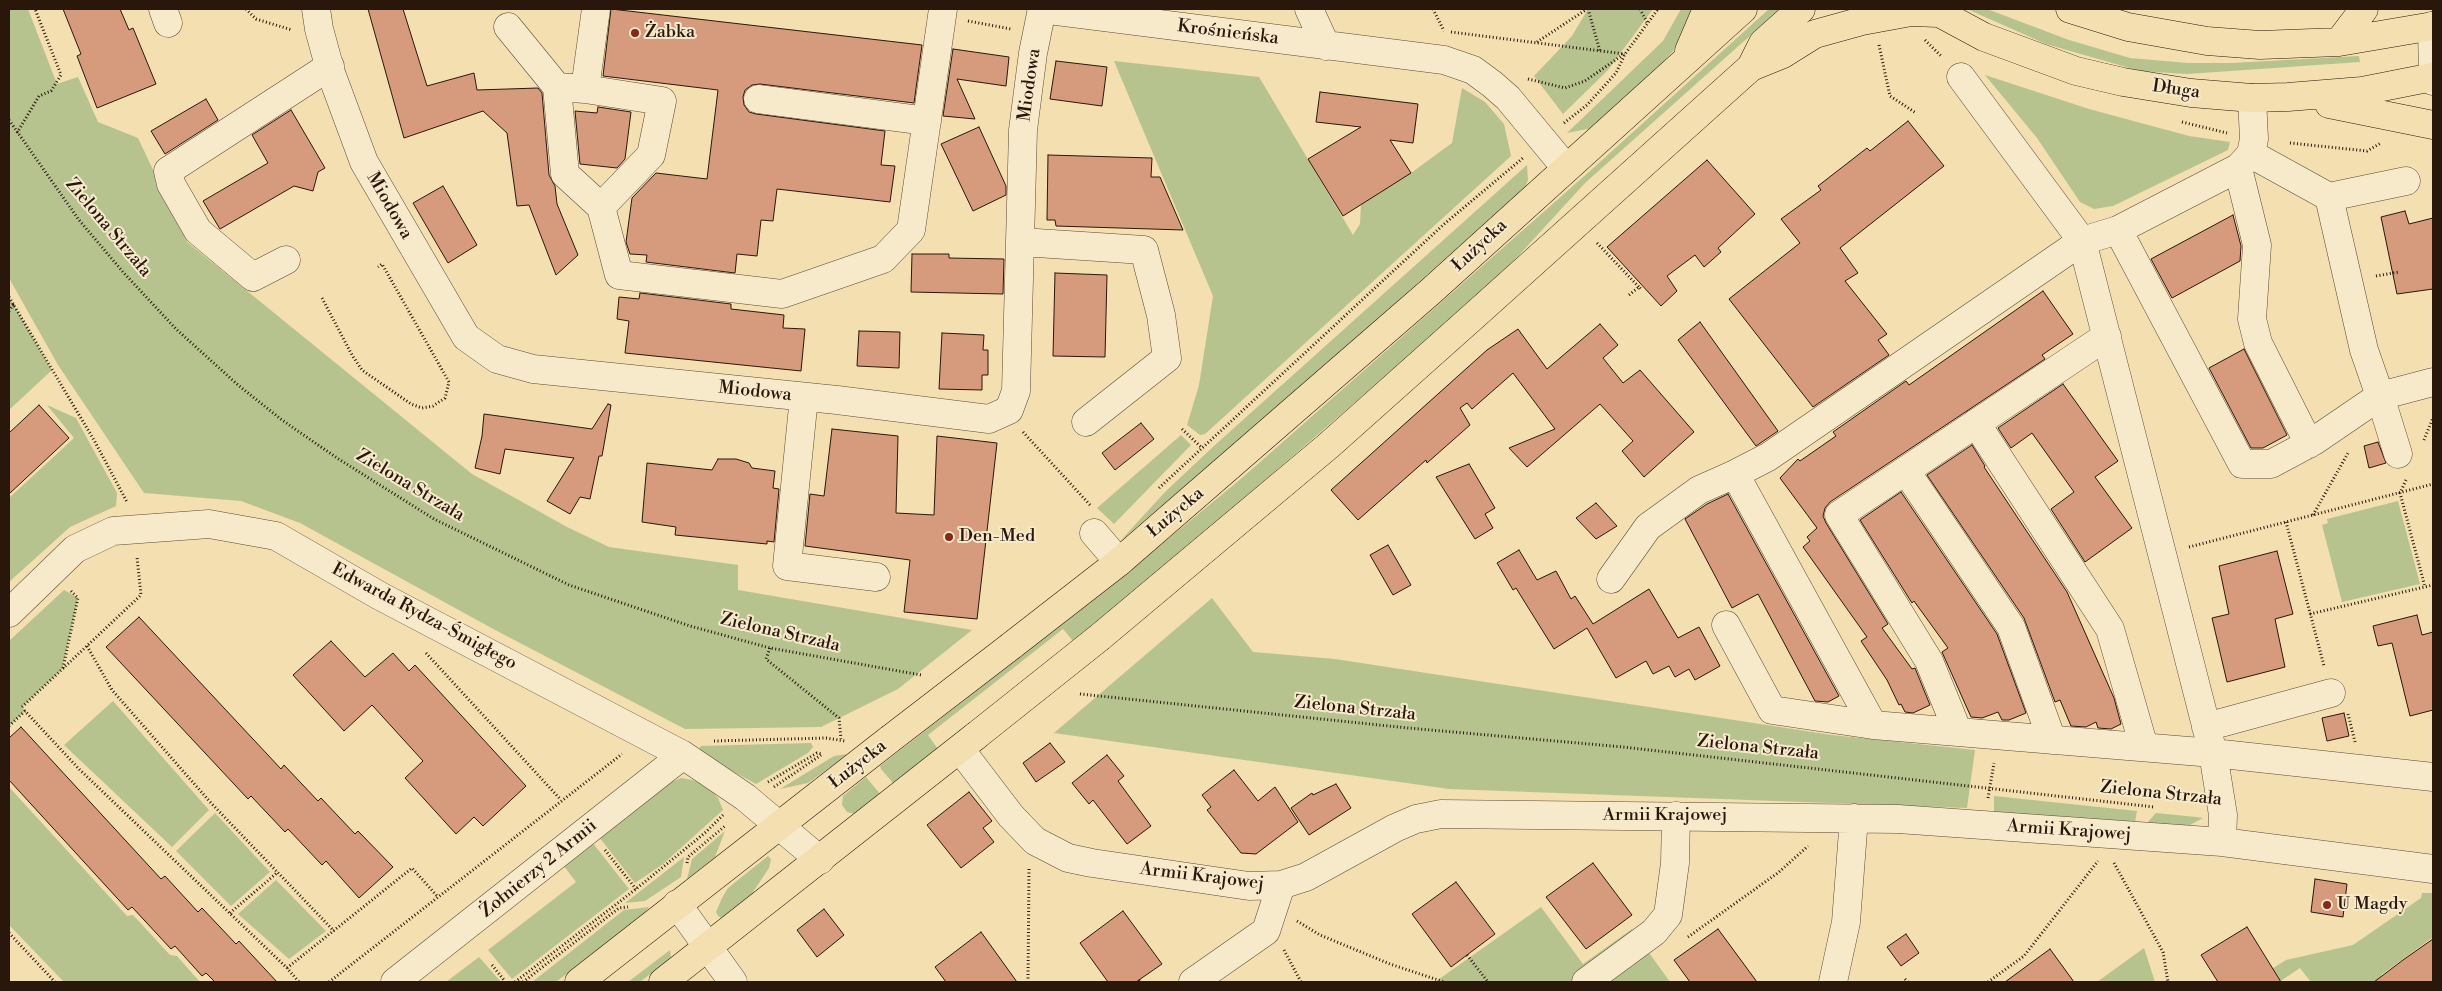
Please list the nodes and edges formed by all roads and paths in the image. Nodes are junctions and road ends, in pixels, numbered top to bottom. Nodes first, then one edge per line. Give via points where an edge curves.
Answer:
1 (35, 9) edge
2 (246, 9) edge
3 (316, 9) edge
4 (596, 9) edge
5 (943, 9) edge
6 (1042, 9) edge
7 (1309, 9) edge
8 (1433, 9) edge
9 (1587, 9) edge
10 (1640, 9) edge
11 (1658, 9) edge
12 (1707, 9) edge
13 (1743, 9) edge
14 (1801, 9) edge
15 (2070, 9) edge
16 (2364, 9) edge
17 (1935, 11) edge
18 (2431, 22) edge
19 (1648, 24) junction
20 (508, 27) dead end
21 (1434, 29) dead end
22 (1444, 30) junction
23 (1922, 38) dead end
24 (322, 39) junction
25 (1878, 40) dead end
26 (1935, 42) dead end
27 (2339, 42) junction
28 (1536, 43) junction
29 (1326, 46) junction
30 (1600, 51) junction
31 (1625, 54) junction
32 (1683, 62) junction
33 (330, 66) junction
34 (1751, 67) junction
35 (1962, 77) dead end
36 (1525, 78) dead end
37 (2433, 78) edge
38 (557, 87) junction
39 (585, 89) junction
40 (2288, 97) junction
41 (2252, 98) junction
42 (758, 99) dead end
43 (1916, 113) dead end
44 (9, 120) edge
45 (2176, 120) dead end
46 (927, 121) junction
47 (2433, 125) edge
48 (1561, 126) dead end
49 (17, 133) junction
50 (2389, 138) dead end
51 (2248, 154) junction
52 (1525, 156) dead end
53 (1566, 168) junction
54 (2406, 181) dead end
55 (2329, 197) junction
56 (601, 207) junction
57 (2118, 230) junction
58 (1601, 235) dead end
59 (2082, 241) junction
60 (1021, 242) junction
61 (286, 260) dead end
62 (378, 267) dead end
63 (1629, 296) dead end
64 (9, 297) edge
65 (322, 298) dead end
66 (11, 304) edge
67 (9, 311) edge
68 (2107, 336) junction
69 (2433, 382) edge
70 (2380, 396) junction
71 (804, 397) junction
72 (1010, 407) junction
73 (1086, 422) dead end
74 (1976, 423) junction
75 (1182, 430) dead end
76 (2309, 444) junction
77 (1200, 447) junction
78 (2351, 447) dead end
79 (2398, 454) dead end
80 (1906, 470) junction
81 (1735, 474) junction
82 (117, 482) dead end
83 (2433, 484) edge
84 (1153, 493) dead end
85 (2400, 493) junction
86 (2313, 515) junction
87 (1093, 521) joint
88 (2286, 522) junction
89 (136, 549) dead end
90 (2163, 553) junction
91 (1119, 562) junction
92 (876, 577) dead end
93 (1611, 579) dead end
94 (2433, 585) edge
95 (2425, 587) junction
96 (78, 598) dead end
97 (9, 613) edge
98 (2310, 614) junction
99 (1726, 625) dead end
100 (87, 646) junction
101 (770, 648) junction
102 (425, 652) dead end
103 (62, 669) junction
104 (921, 675) dead end
105 (2331, 693) junction
106 (1080, 694) dead end
107 (22, 707) dead end
108 (1873, 725) junction
109 (9, 726) edge
110 (2206, 727) junction
111 (1958, 732) junction
112 (652, 738) junction
113 (841, 739) junction
114 (2052, 740) junction
115 (711, 741) dead end
116 (969, 742) junction
117 (850, 745) dead end
118 (2144, 747) junction
119 (2213, 753) junction
120 (682, 755) junction
121 (2361, 769) junction
122 (2433, 777) edge
123 (760, 786) dead end
124 (774, 787) dead end
125 (1989, 788) junction
126 (1988, 798) dead end
127 (561, 800) junction
128 (2161, 808) dead end
129 (723, 815) dead end
130 (1676, 816) junction
131 (1854, 818) junction
132 (781, 826) junction
133 (1815, 842) dead end
134 (2222, 842) junction
135 (2104, 853) dead end
136 (820, 860) junction
137 (2114, 862) dead end
138 (1029, 864) dead end
139 (2433, 869) edge
140 (622, 871) dead end
141 (278, 872) junction
142 (1281, 885) junction
143 (636, 889) junction
144 (438, 897) junction
145 (677, 904) junction
146 (230, 913) junction
147 (1294, 914) dead end
148 (1663, 921) junction
149 (334, 931) junction
150 (1266, 932) junction
151 (9, 933) edge
152 (708, 947) junction
153 (1467, 955) dead end
154 (492, 965) dead end
155 (287, 968) junction
156 (504, 980) dead end
157 (55, 982) edge
158 (299, 982) edge
159 (329, 982) edge
160 (395, 982) edge
161 (515, 982) edge
162 (579, 982) edge
163 (663, 982) edge
164 (733, 982) edge
165 (1028, 982) edge
166 (1194, 982) edge
167 (1301, 982) edge
168 (1444, 982) edge
169 (1488, 982) edge
170 (1586, 982) edge
171 (1833, 982) edge
172 (1988, 982) edge
173 (2168, 982) edge

1 - 49 path via 61,75 51,90 39,96
2 - 24 path via 256,19
3 - 24 street, Miodowa
4 - 39 street
5 - 46 street
6 - 29 street, Krośnieńska
6 - 60 street, Miodowa via 1024,130
7 - 29 street
8 - 22 path
9 - 28 path
9 - 30 path
10 - 19 path
11 - 19 path
12 - 32 main road
13 - 32 main road, Łużycka
14 - 34 main road via 1763,43
15 - 27 main road via 2128,27 2207,41 2260,44
16 - 27 main road
17 - 34 main road via 1862,21 1815,34 1783,54
17 - 41 main road, Długa via 1984,37 2076,71 2191,93
18 - 27 main road
18 - 37 street
19 - 31 path
20 - 38 street
21 - 22 path
22 - 28 path
23 - 26 path
24 - 33 street, Miodowa
25 - 43 path via 1890,96
28 - 30 path
29 - 53 street, Krośnieńska via 1444,60 1473,70 1508,98
30 - 31 path
31 - 36 path via 1585,82 1565,88
31 - 48 path via 1616,73
32 - 53 main road, Łużycka
33 - 61 street via 168,171 170,184 198,231 253,278
33 - 71 street, Miodowa via 364,162 466,337 498,359 533,369
34 - 116 main road, bridge via 1328,446
35 - 59 street
37 - 40 main road, Długa via 2362,91
38 - 39 street
38 - 56 street via 566,174
39 - 56 street via 662,101 651,155
40 - 41 main road, Długa
40 - 47 main road
41 - 51 street
42 - 46 street
44 - 49 path, Zielona Strzała
45 - 51 path
46 - 56 street via 911,230 883,259 782,294 619,275
49 - 101 path, Zielona Strzała via 79,220 176,329 245,391 337,458 450,528 569,585 690,626
50 - 51 path via 2367,151
51 - 55 street
51 - 57 street
51 - 76 street via 2257,245 2252,319 2258,343
52 - 77 path
53 - 91 main road, Łużycka via 1430,292
54 - 55 street
55 - 70 street via 2364,350
57 - 59 street
57 - 76 street via 2242,464 2271,464
58 - 63 path via 1595,240 1640,289
59 - 68 street
59 - 81 street via 1768,457
60 - 72 street, Miodowa via 1016,391
60 - 73 street via 1144,250 1161,315 1167,358
62 - 65 path via 382,264 449,382 445,398 432,406 422,408 411,404 362,370
64 - 66 path
66 - 67 path
66 - 82 path
68 - 74 street
68 - 90 street
69 - 70 street
70 - 76 street
70 - 79 street
71 - 72 street, Miodowa via 989,419
71 - 92 street via 787,566
72 - 87 path via 1018,426 1042,451
74 - 80 street
74 - 118 street via 2110,629
75 - 77 path
77 - 84 path
78 - 86 path
80 - 111 street via 1839,515 1929,660
80 - 114 street via 2011,627
81 - 93 street via 1699,490 1648,527
81 - 108 street
83 - 85 path
85 - 86 path
85 - 95 path
86 - 88 path
87 - 91 street
88 - 90 path
88 - 98 path
89 - 100 path via 141,595
90 - 110 street
91 - 132 main road, Łużycka, bridge
94 - 95 path
95 - 98 path
96 - 103 path
97 - 112 street, Edwarda Rydza-Śmigłego via 75,549 113,531 209,524 276,536 380,596
98 - 105 path
99 - 108 street via 1772,710
100 - 103 path
100 - 141 path via 112,690 211,803
101 - 104 path, Zielona Strzała
101 - 113 path via 766,659 838,718
102 - 127 path
103 - 107 path
105 - 110 street
105 - 121 path via 2343,691
106 - 125 path, Zielona Strzała via 1623,747
108 - 111 street
109 - 146 path via 25,711 79,769
110 - 119 street
111 - 114 street
112 - 120 street, Edwarda Rydza-Śmigłego
112 - 127 path via 621,755
113 - 115 path
113 - 117 path
114 - 118 street
116 - 136 main road
116 - 142 street, Armii Krajowej via 1010,816 1035,841 1068,858 1249,886
118 - 119 street
119 - 121 street
119 - 134 street via 2223,815
120 - 132 street, Edwarda Rydza-Śmigłego via 745,796
120 - 160 street, Żołnierzy 2 Armii
121 - 122 street
123 - 124 path via 817,753 822,754
125 - 126 path
125 - 128 path, Zielona Strzała
127 - 144 path
129 - 143 path
130 - 131 street, Armii Krajowej
130 - 142 street, Armii Krajowej via 1442,814 1416,819 1395,828 1326,868
130 - 148 street via 1675,863 1668,915
131 - 134 street, Armii Krajowej
131 - 171 street via 1846,922
132 - 136 street, Edwarda Rydza-Śmigłego
132 - 145 main road, Łużycka
133 - 148 path via 1779,872 1680,942
134 - 139 street, Armii Krajowej
135 - 172 path via 2024,956
136 - 152 main road
137 - 173 path via 2163,952
138 - 165 path
140 - 143 path
141 - 146 path
141 - 149 path
142 - 150 street
143 - 161 path
144 - 149 path via 412,868
144 - 159 path
145 - 152 street
145 - 162 main road, Łużycka
146 - 155 path
147 - 168 path via 1296,920 1320,934 1390,964
148 - 170 street via 1654,932
149 - 155 path
150 - 166 street
150 - 167 path via 1287,953
151 - 157 path
152 - 163 main road
152 - 164 street
153 - 169 path
154 - 156 path
155 - 158 path

